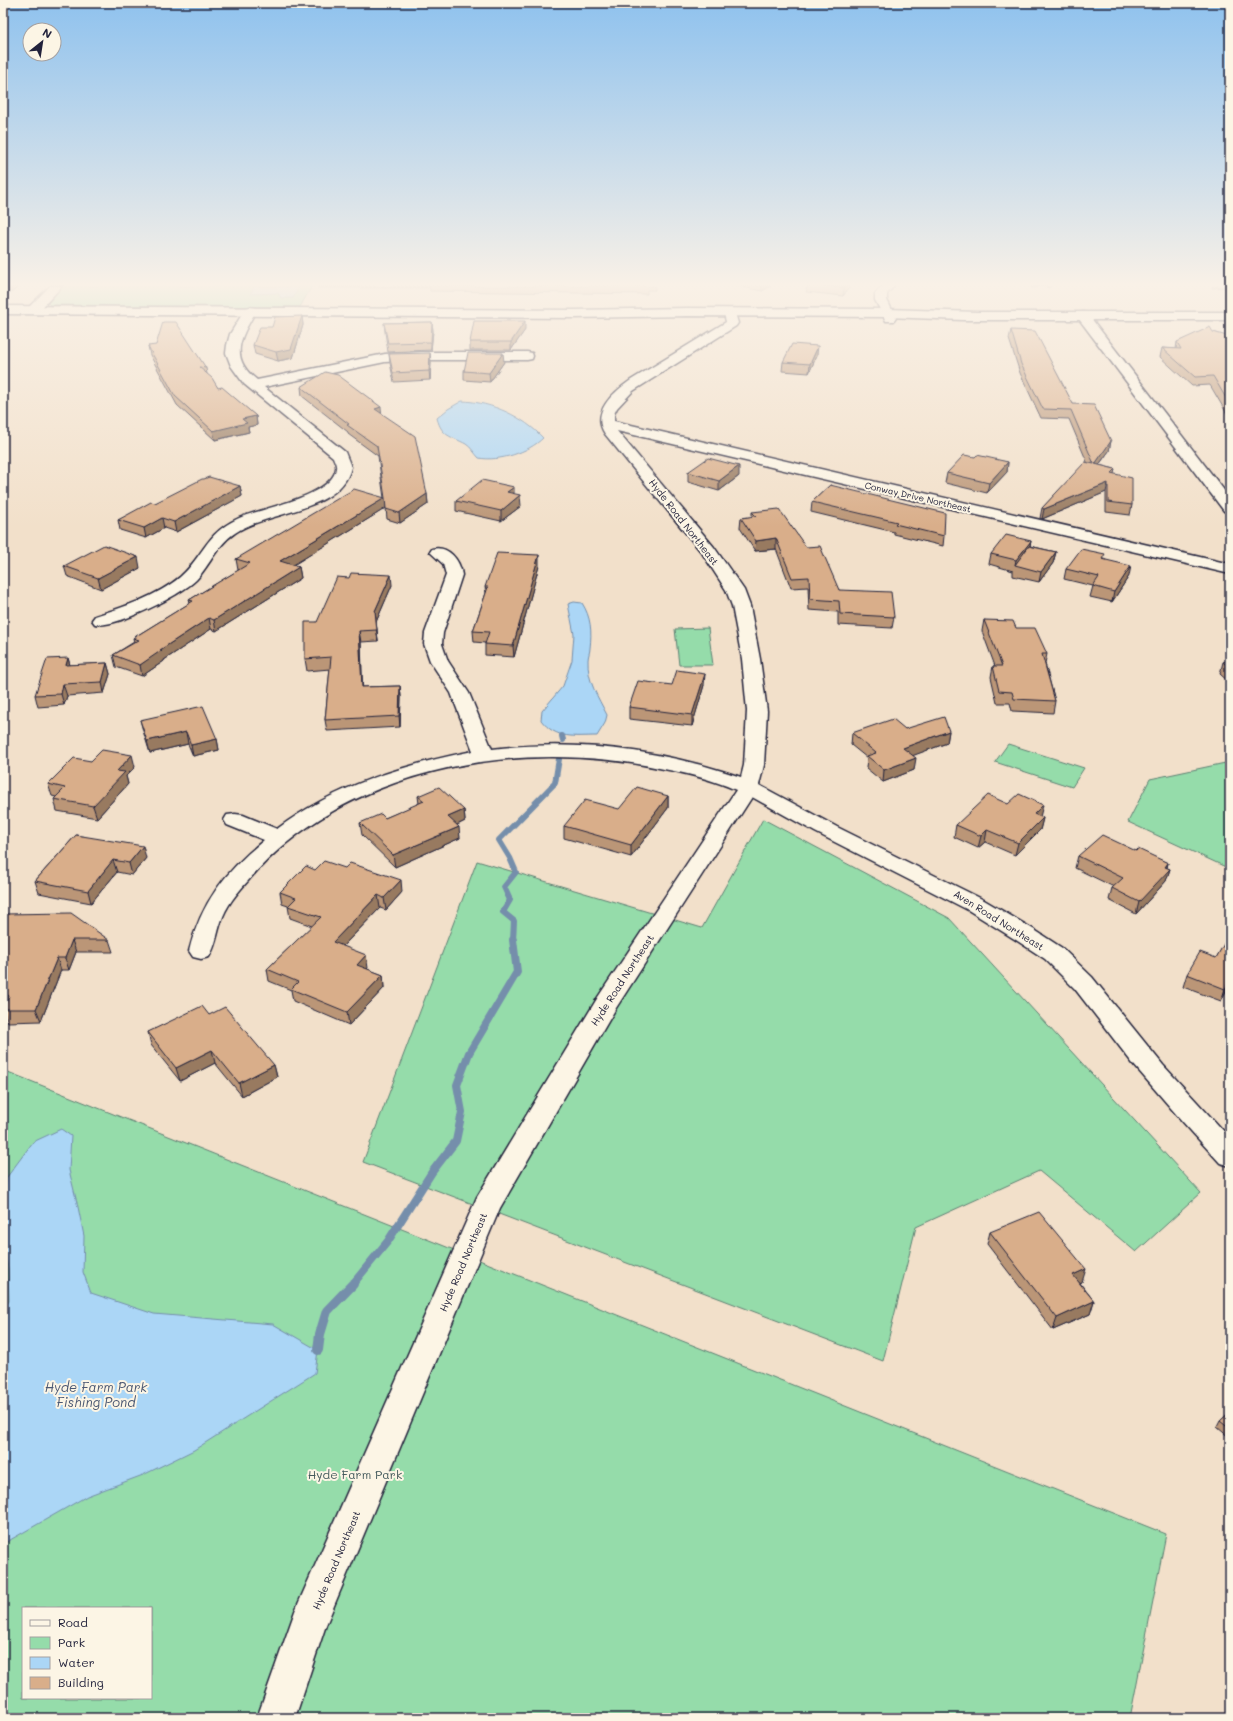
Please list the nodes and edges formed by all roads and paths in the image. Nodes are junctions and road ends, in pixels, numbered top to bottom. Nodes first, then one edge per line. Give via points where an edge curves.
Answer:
1 (237, 366) edge
2 (340, 366) edge
3 (664, 366) edge
4 (1122, 366) edge
5 (254, 385) junction
6 (607, 424) junction
7 (1230, 508) edge
8 (438, 552) dead end
9 (1230, 569) edge
10 (101, 620) dead end
11 (484, 754) junction
12 (748, 787) junction
13 (234, 820) dead end
14 (279, 838) junction
15 (202, 951) dead end
16 (1230, 1155) edge
17 (276, 1718) edge

1 - 5 street
2 - 5 street
3 - 6 street via 616,399 609,409
4 - 7 street
5 - 10 street via 340,455 344,467 339,480 313,498 232,528 216,541 194,572 178,586 129,610
6 - 9 street, Conway Drive Northeast
6 - 12 street, Hyde Road Northeast via 610,431 708,550 735,590 741,606 751,659 756,711 754,765
8 - 11 street via 448,559 454,575 434,633 433,644 439,661 460,694
11 - 12 street, Aven Road Northeast via 565,750 621,755 658,761
11 - 14 street, Aven Road Northeast via 416,770 375,784 308,816
12 - 16 street, Aven Road Northeast via 850,842 960,895 1032,938 1067,965 1183,1106
12 - 17 street, Hyde Road Northeast via 607,1003 487,1205 308,1624
13 - 14 street
14 - 15 street, Aven Road Northeast via 232,886 214,912

